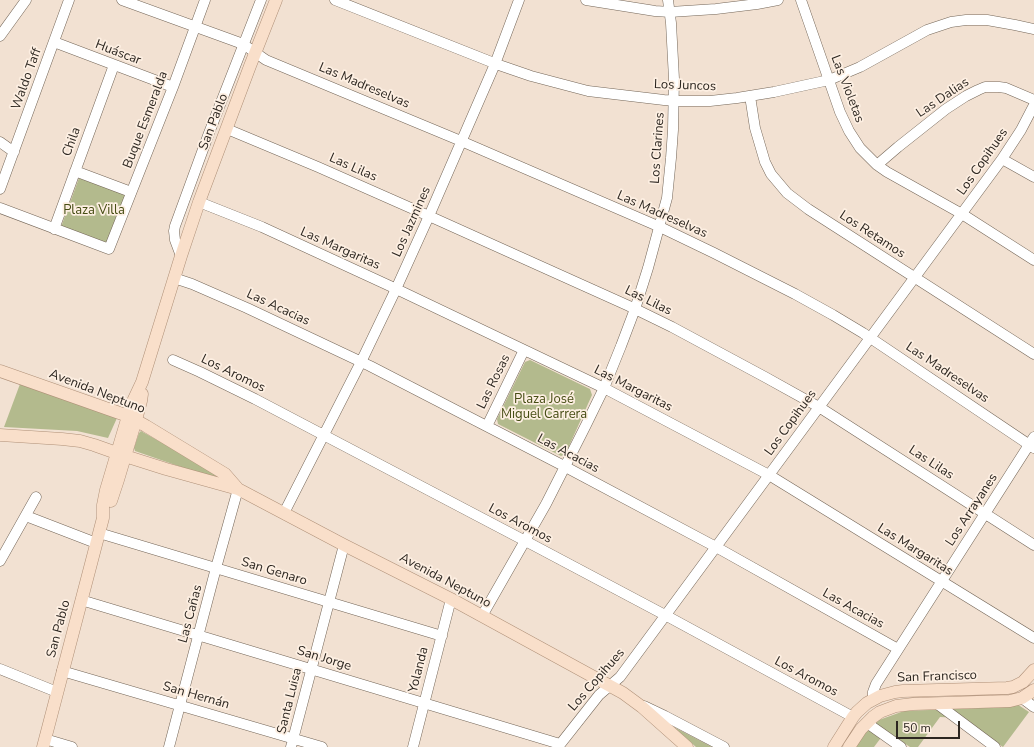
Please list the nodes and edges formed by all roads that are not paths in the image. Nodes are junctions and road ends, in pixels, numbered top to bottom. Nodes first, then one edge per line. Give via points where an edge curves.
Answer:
1 (26, 0) edge
2 (69, 0) edge
3 (122, 0) edge
4 (205, 0) edge
5 (261, 0) edge
6 (276, 0) edge
7 (335, 0) edge
8 (519, 0) edge
9 (586, 0) edge
10 (668, 0) edge
11 (778, 0) edge
12 (801, 0) edge
13 (670, 12) junction
14 (196, 26) junction
15 (1034, 29) edge
16 (0, 36) edge
17 (54, 42) junction
18 (243, 44) junction
19 (256, 52) junction
20 (495, 64) junction
21 (114, 65) junction
22 (829, 80) junction
23 (173, 87) junction
24 (750, 96) junction
25 (1034, 100) edge
26 (674, 101) junction
27 (1034, 105) edge
28 (227, 129) junction
29 (462, 141) junction
30 (0, 142) edge
31 (14, 152) junction
32 (1002, 159) junction
33 (877, 165) junction
34 (75, 171) junction
35 (1034, 177) edge
36 (0, 189) edge
37 (131, 192) junction
38 (199, 202) junction
39 (0, 208) edge
40 (962, 214) junction
41 (429, 216) junction
42 (660, 227) junction
43 (54, 228) junction
44 (181, 256) junction
45 (1034, 260) edge
46 (915, 277) junction
47 (174, 278) junction
48 (396, 288) junction
49 (635, 309) junction
50 (870, 338) junction
51 (524, 350) junction
52 (1034, 354) edge
53 (173, 360) dead end
54 (361, 362) junction
55 (0, 371) edge
56 (604, 388) junction
57 (819, 407) junction
58 (132, 418) junction
59 (487, 426) junction
60 (0, 435) edge
61 (323, 435) junction
62 (1032, 443) edge
63 (121, 455) junction
64 (566, 467) junction
65 (769, 475) junction
66 (238, 489) junction
67 (36, 497) dead end
68 (284, 513) junction
69 (985, 514) junction
70 (26, 516) junction
71 (98, 538) junction
72 (526, 541) junction
73 (344, 544) junction
74 (1034, 545) edge
75 (716, 547) junction
76 (0, 561) edge
77 (216, 568) junction
78 (942, 582) junction
79 (451, 599) junction
80 (81, 600) junction
81 (328, 602) junction
82 (665, 615) junction
83 (482, 616) junction
84 (199, 635) junction
85 (442, 636) junction
86 (1034, 638) edge
87 (898, 649) junction
88 (0, 669) edge
89 (311, 669) junction
90 (1034, 670) edge
91 (62, 671) junction
92 (609, 686) junction
93 (1034, 690) edge
94 (57, 692) junction
95 (1022, 698) junction
96 (873, 699) junction
97 (636, 702) junction
98 (424, 703) junction
99 (936, 703) junction
100 (180, 705) junction
101 (1034, 707) edge
102 (853, 717) junction
103 (867, 723) junction
104 (44, 743) edge
105 (292, 743) edge
106 (559, 746) edge
107 (72, 747) edge
108 (169, 747) edge
109 (322, 747) edge
110 (413, 747) edge
111 (687, 747) edge
112 (724, 747) edge
113 (834, 747) edge
114 (849, 747) edge
115 (901, 747) edge
116 (995, 747) edge

1 - 16 street
2 - 17 street, Waldo Taff
3 - 14 street, Las Madreselvas
4 - 14 street, Buque Esmeralda
5 - 18 street, San Pablo
6 - 19 main road, San Pablo
7 - 20 street, Los Juncos
8 - 20 street, Los Jazmines
9 - 13 street
10 - 13 street, Los Clarines
11 - 13 street via 743,6
12 - 22 street, Las Violetas
13 - 26 street, Los Clarines
14 - 18 street, Las Madreselvas
14 - 23 street, Buque Esmeralda
15 - 22 street, Los Juncos via 987,20 951,22 927,30 860,67
17 - 21 street, Huáscar
17 - 31 street, Waldo Taff
18 - 19 street, Las Madreselvas
18 - 44 street, San Pablo via 175,226 175,240
19 - 28 main road, San Pablo
19 - 29 street, Las Madreselvas via 266,60
20 - 26 street, Los Juncos via 531,76 601,93
20 - 29 street, Los Jazmines
21 - 23 street, Huáscar
21 - 34 street, Chila
22 - 24 street, Los Juncos
22 - 33 street, Las Violetas via 849,131 860,148
23 - 37 street, Buque Esmeralda
24 - 26 street, Los Juncos via 710,101
24 - 46 street, Los Retamos via 763,158 780,186 808,209
25 - 33 street, Las Dalias via 999,87 978,90 946,109
26 - 42 street, Los Clarines via 667,198
27 - 32 street, Los Copihues
28 - 38 main road, San Pablo
28 - 41 street, Las Lilas
29 - 41 street, Los Jazmines
29 - 42 street, Las Madreselvas
30 - 31 street
31 - 36 street, Waldo Taff
32 - 35 street
32 - 40 street, Los Copihues
33 - 40 street, Las Violetas
34 - 37 street
34 - 43 street, Chila
37 - 43 street, Buque Esmeralda via 109,249
38 - 44 main road, San Pablo
38 - 48 street, Las Margaritas
39 - 43 street
40 - 45 street, Las Violetas
40 - 46 street, Los Copihues
41 - 48 street, Los Jazmines
41 - 49 street, Las Lilas
42 - 49 street, Los Clarines
42 - 50 street, Las Madreselvas via 776,284
44 - 47 main road, San Pablo
46 - 50 street, Los Copihues
46 - 52 street, Los Retamos
47 - 54 street, Las Acacias via 247,308
47 - 58 main road, San Pablo via 142,382 141,401
48 - 51 street, Las Margaritas
48 - 54 street, Los Jazmines
49 - 56 street, Los Clarines
49 - 57 street, Las Lilas via 739,362
50 - 57 street, Los Copihues
50 - 62 street, Las Madreselvas
51 - 56 street, Las Margaritas
51 - 59 street, Las Rosas
53 - 61 street, Los Aromos
54 - 59 street, Las Acacias
54 - 61 street, Los Jazmines
55 - 58 main road, Avenida Neptuno
56 - 64 street, Los Clarines
56 - 65 street, Las Margaritas
57 - 65 street, Los Copihues
57 - 69 street, Las Lilas
58 - 63 main road, San Pablo
58 - 66 main road, Avenida Neptuno via 225,474
59 - 64 street, Las Acacias
60 - 63 main road, Avenida Neptuno via 71,440 88,443
61 - 68 street, Los Jazmines
61 - 72 street, Los Aromos
62 - 69 street, Los Arrayanes
63 - 66 main road, Avenida Neptuno
63 - 71 main road, San Pablo via 106,490
64 - 72 street, Los Clarines
64 - 75 street, Las Acacias
65 - 75 street, Los Copihues
65 - 78 street, Las Margaritas
66 - 68 main road, Avenida Neptuno
66 - 77 street, Las Cañas
67 - 70 street
68 - 73 main road, Avenida Neptuno
69 - 74 street, Las Lilas
69 - 78 street, Los Arrayanes
70 - 71 street
70 - 76 street
71 - 77 street, San Genaro
71 - 80 main road, San Pablo
72 - 82 street, Los Aromos
72 - 83 street, Los Clarines
73 - 79 main road, Avenida Neptuno
73 - 81 street, Santa Luisa
75 - 82 street, Los Copihues
75 - 87 street, Las Acacias
77 - 81 street, San Genaro
77 - 84 street, Las Cañas
78 - 86 street, Las Margaritas
78 - 87 street, Los Arrayanes
79 - 83 main road, Avenida Neptuno
79 - 85 street, Yolanda
80 - 84 street, San Jorge
80 - 91 main road, San Pablo
81 - 85 street, San Genaro
81 - 89 street, Santa Luisa
82 - 92 street, Los Copihues via 620,677
82 - 102 street, Los Aromos
83 - 92 main road, Avenida Neptuno
84 - 89 street, San Jorge
84 - 100 street, Las Cañas
85 - 98 street, Yolanda
87 - 96 street, Los Arrayanes via 876,684
88 - 94 street
89 - 98 street, San Jorge
89 - 105 street, Santa Luisa
90 - 96 main road, San Francisco via 1023,682 1013,687 903,691
91 - 94 main road, San Pablo
91 - 100 street, San Hernán
92 - 97 main road, Avenida Neptuno
92 - 106 street, Los Copihues via 599,694
93 - 95 main road, San Francisco
94 - 104 main road, San Pablo
95 - 99 main road, San Francisco via 1010,701
95 - 101 street
96 - 102 main road, San Francisco
97 - 111 main road, Avenida Neptuno
97 - 112 street, Avenida Neptuno
98 - 106 street, San Jorge
98 - 110 street, Yolanda
99 - 103 main road, San Francisco via 896,706 880,712
99 - 116 street
100 - 105 street, San Hernán
100 - 108 street, Las Cañas
102 - 113 main road, San Francisco
103 - 114 main road, San Francisco
103 - 115 street
104 - 107 street
105 - 109 street, San Hernán

